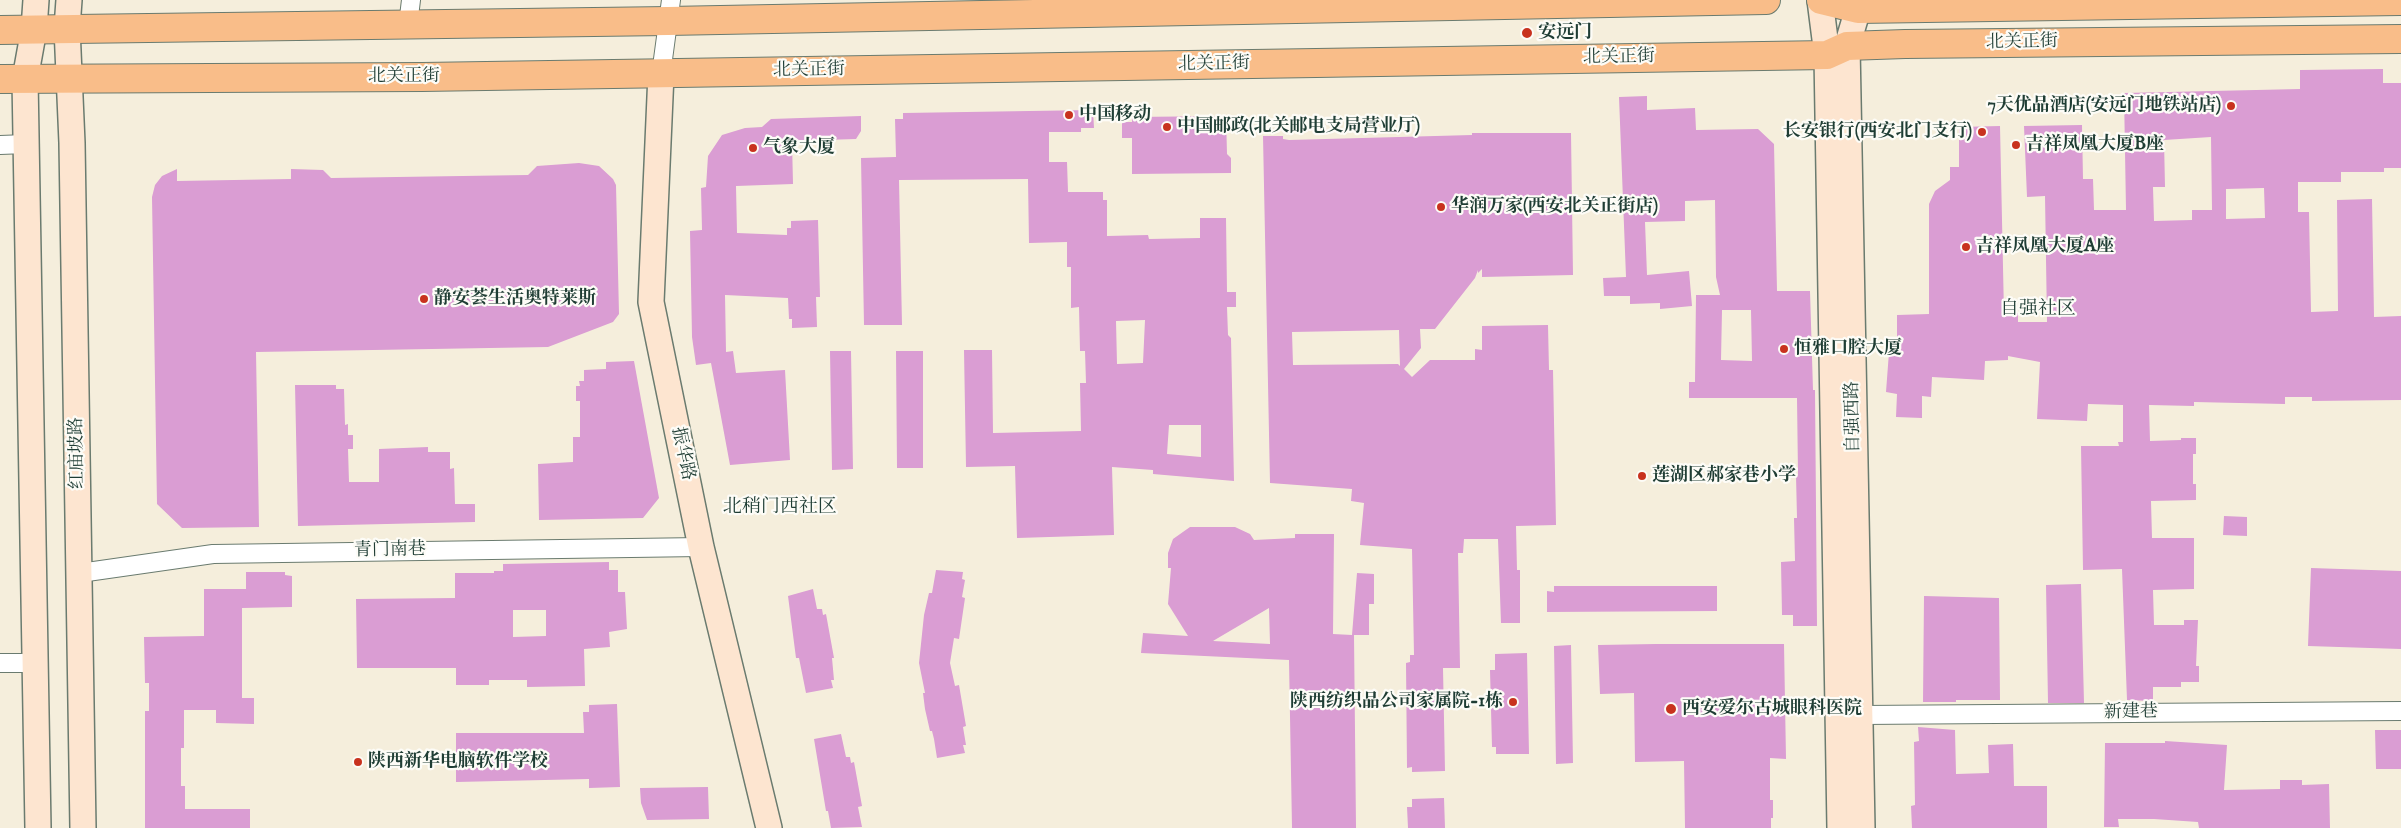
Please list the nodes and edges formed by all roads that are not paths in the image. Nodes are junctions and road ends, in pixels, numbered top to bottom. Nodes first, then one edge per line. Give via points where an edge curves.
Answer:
1 (36, 0) edge
2 (69, 0) edge
3 (1766, 0) edge
4 (1820, 0) edge
5 (2401, 1) edge
6 (1858, 4) edge
7 (670, 11) edge
8 (409, 12) edge
9 (67, 28) junction
10 (0, 30) edge
11 (34, 30) junction
12 (2401, 39) edge
13 (1837, 50) junction
14 (661, 74) junction
15 (70, 78) junction
16 (12, 79) edge
17 (26, 144) junction
18 (0, 145) edge
19 (701, 547) junction
20 (80, 573) junction
21 (0, 663) edge
22 (35, 663) junction
23 (2401, 711) edge
24 (1861, 716) junction
25 (38, 828) edge
26 (83, 828) edge
27 (769, 828) edge
28 (1840, 828) edge
29 (1862, 828) edge

1 - 11 main road
2 - 9 main road, 红庙坡路
3 - 7 main road
4 - 6 main road, 北关正街
4 - 13 main road
5 - 6 main road, 北关正街
6 - 13 main road, 自强西路
7 - 8 main road
7 - 14 street
8 - 9 main road
9 - 11 main road
9 - 15 main road, 红庙坡路
10 - 11 main road
11 - 16 main road
12 - 13 main road, 北关正街
13 - 14 main road, 北关正街
13 - 24 main road, 自强西路
13 - 28 main road, 自强西路
14 - 15 main road, 北关正街
14 - 19 main road, 振华路 via 651,302
15 - 16 main road, 北关正街
15 - 20 main road, 红庙坡路
16 - 17 main road
17 - 18 street
17 - 22 main road
19 - 20 street, 青门南巷 via 213,554
19 - 27 main road, 振华路
20 - 26 main road, 红庙坡路
21 - 22 street
22 - 25 main road
23 - 24 street, 新建巷
24 - 29 main road, 自强西路

